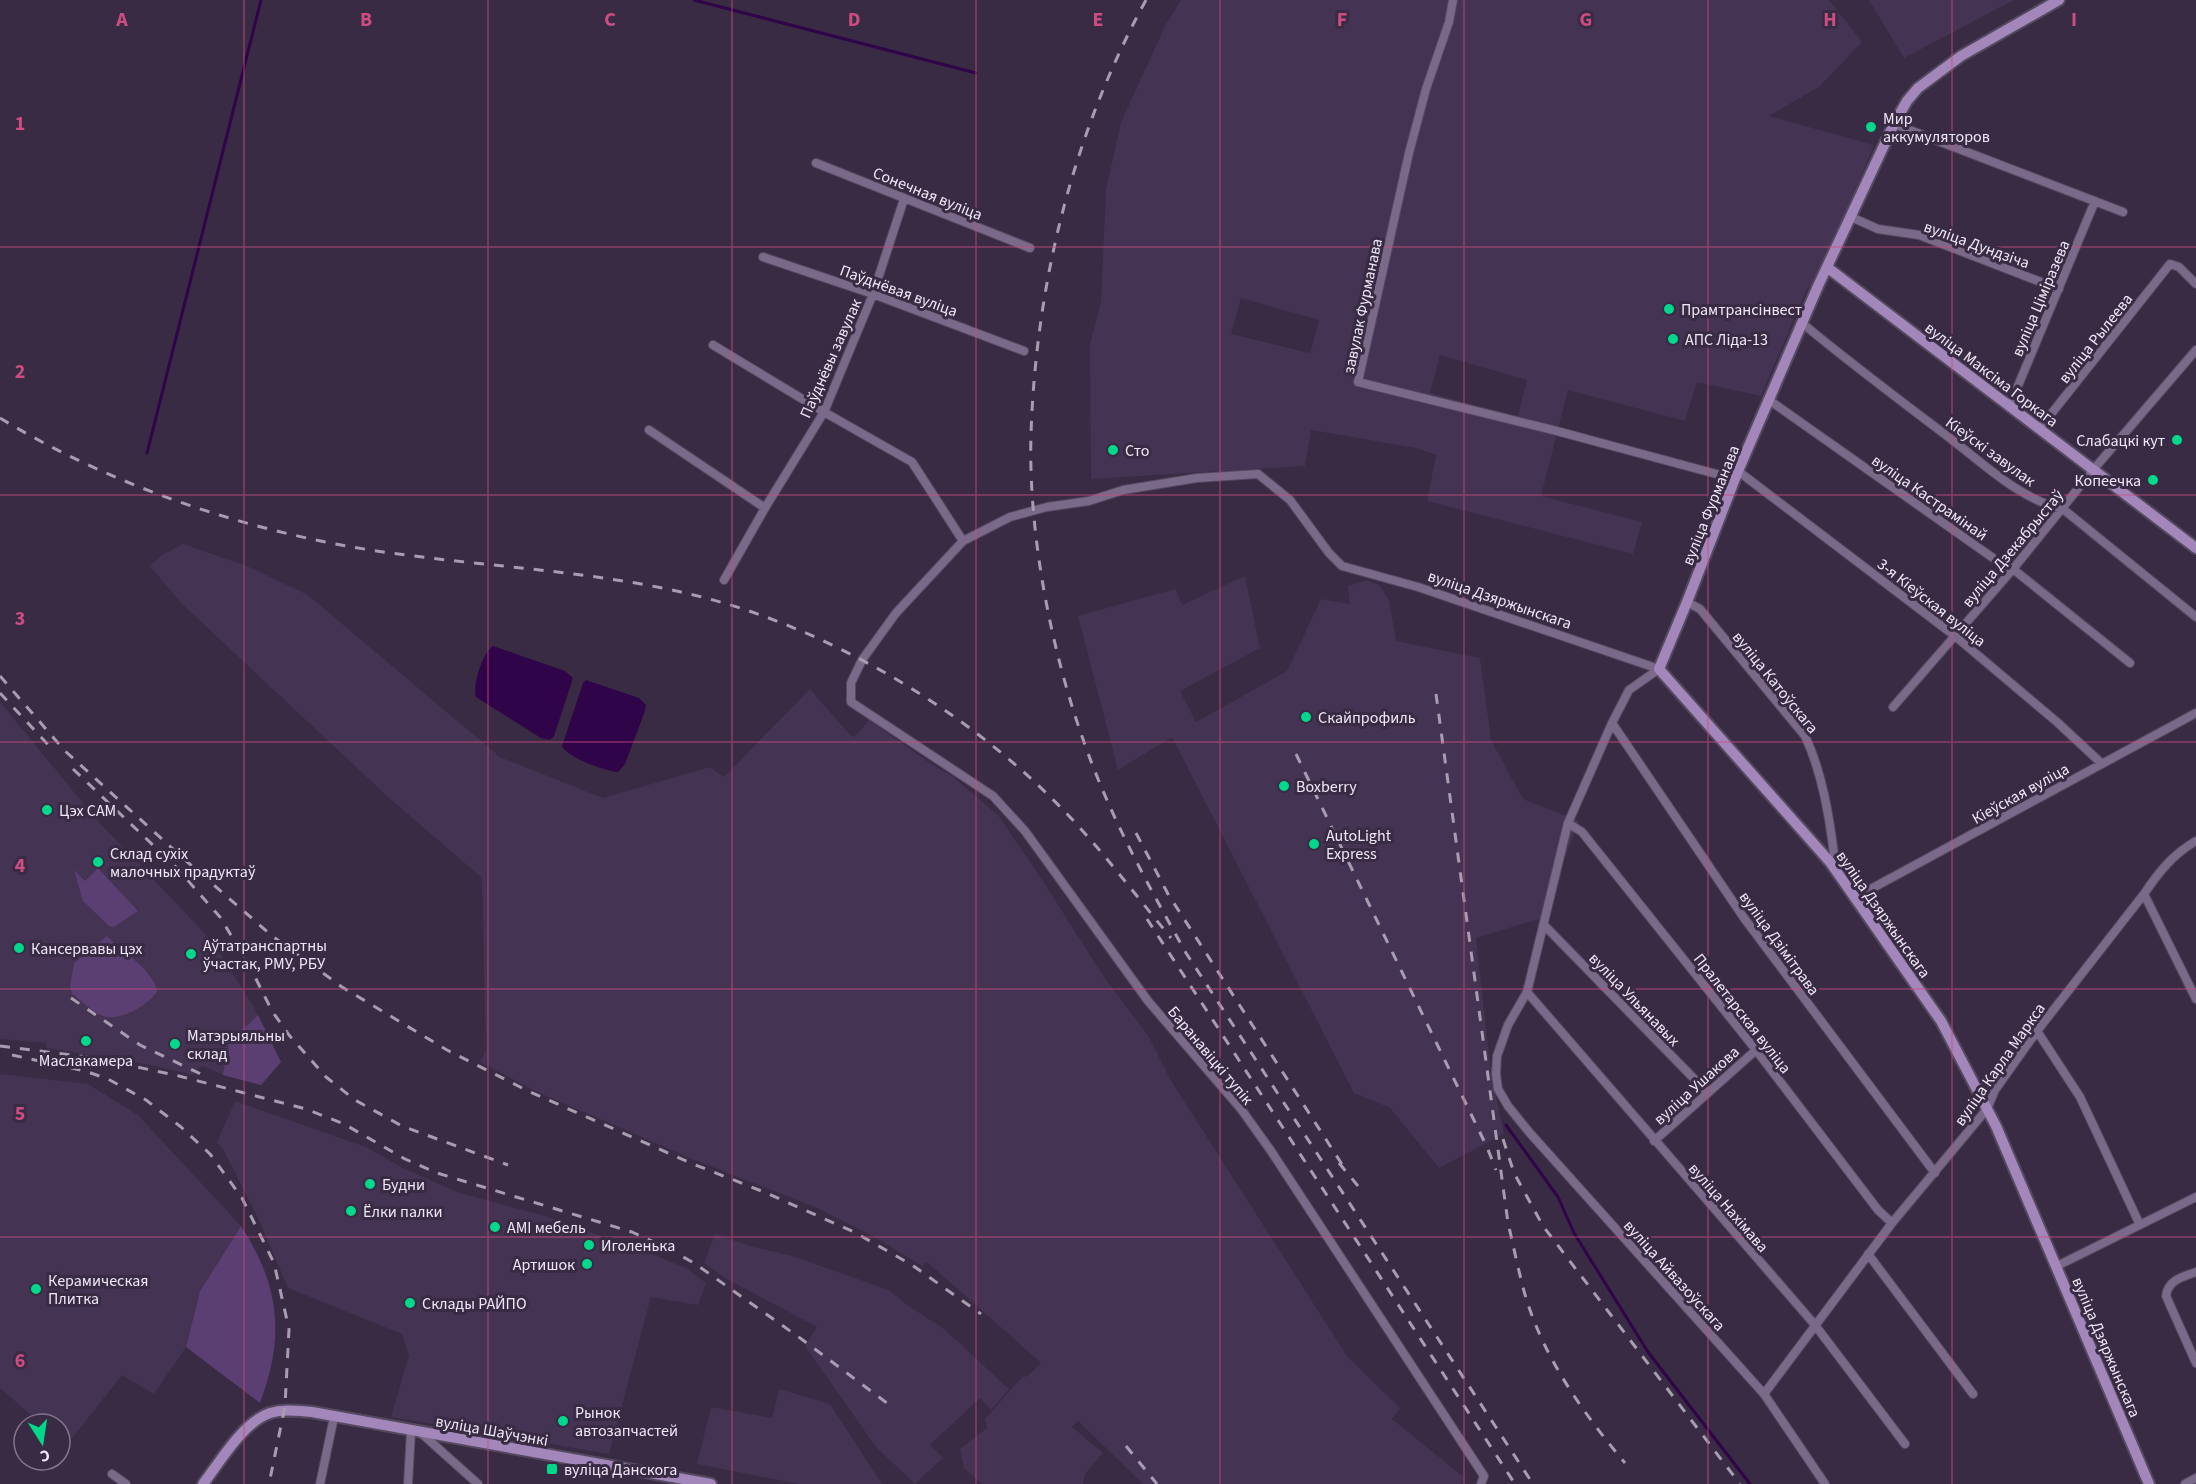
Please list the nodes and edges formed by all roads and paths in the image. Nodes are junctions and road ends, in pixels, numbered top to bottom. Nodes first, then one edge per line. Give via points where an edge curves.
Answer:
1 (1453, 0) edge
2 (2059, 0) edge
3 (1894, 123) junction
4 (816, 163) dead end
5 (904, 199) junction
6 (2095, 201) junction
7 (2123, 212) dead end
8 (1851, 217) junction
9 (1030, 248) dead end
10 (763, 257) dead end
11 (1827, 268) junction
12 (2196, 284) edge
13 (2059, 289) junction
14 (873, 294) junction
15 (1802, 323) junction
16 (714, 345) dead end
17 (2196, 350) edge
18 (1024, 351) dead end
19 (1769, 400) junction
20 (2010, 405) junction
21 (824, 412) junction
22 (2040, 428) junction
23 (649, 430) dead end
24 (2093, 470) junction
25 (1736, 475) junction
26 (765, 507) junction
27 (2063, 509) junction
28 (963, 541) junction
29 (2196, 548) edge
30 (2013, 569) junction
31 (724, 580) dead end
32 (1687, 602) junction
33 (2196, 617) edge
34 (1955, 636) junction
35 (2130, 663) dead end
36 (1659, 669) junction
37 (1893, 706) dead end
38 (2196, 713) edge
39 (1612, 723) junction
40 (2101, 763) junction
41 (1568, 823) junction
42 (2194, 842) edge
43 (2196, 853) edge
44 (1830, 862) junction
45 (2144, 894) junction
46 (1856, 897) junction
47 (1544, 925) junction
48 (1527, 992) junction
49 (2196, 999) edge
50 (2037, 1031) junction
51 (1756, 1050) junction
52 (1708, 1093) junction
53 (1987, 1109) junction
54 (1654, 1141) junction
55 (1935, 1173) junction
56 (2196, 1197) edge
57 (1892, 1223) junction
58 (2140, 1225) junction
59 (1868, 1254) junction
60 (2057, 1266) junction
61 (2196, 1272) edge
62 (1815, 1325) junction
63 (2195, 1360) edge
64 (1764, 1394) junction
65 (1973, 1394) dead end
66 (334, 1417) junction
67 (416, 1432) junction
68 (1905, 1444) dead end
69 (112, 1474) dead end
70 (2196, 1478) edge
71 (126, 1484) edge
72 (203, 1484) edge
73 (320, 1484) edge
74 (408, 1484) edge
75 (478, 1484) edge
76 (711, 1484) edge
77 (1481, 1484) edge
78 (1825, 1484) edge
79 (2149, 1484) edge
80 (2185, 1484) edge

1 - 25 street, завулак Фурманава via 1409,153 1358,382
2 - 3 street, вуліца Фурманава via 1961,56 1918,88
3 - 6 street
3 - 8 street, вуліца Фурманава
4 - 5 street, Сонечная вуліца
5 - 9 street, Сонечная вуліца
5 - 14 street, Паўднёвы завулак
6 - 7 street
6 - 13 street, вуліца Ціміразева
8 - 11 street, вуліца Фурманава
8 - 13 street, вуліца Дундзіча via 1878,229 1918,235
10 - 14 street, Паўднёвая вуліца
11 - 15 street, вуліца Фурманава
11 - 20 street, вуліца Максіма Горкага
12 - 22 street, вуліца Рылеева via 2179,267 2170,264
13 - 20 street, вуліца Ціміразева
14 - 18 street, Паўднёвая вуліца
14 - 21 street, Паўднёвы завулак
15 - 19 street, вуліца Фурманава
15 - 27 street, Кіеўскі завулак via 2009,483 2049,506
16 - 21 street
17 - 24 street, вуліца Дзекабрыстаў
19 - 25 street, вуліца Фурманава
19 - 30 street, вуліца Кастрамінай
20 - 22 street, вуліца Максіма Горкага
21 - 26 street, Паўднёвы завулак
21 - 28 street via 912,462
22 - 24 street, вуліца Максіма Горкага
23 - 26 street
24 - 27 street, вуліца Дзекабрыстаў
24 - 29 street, вуліца Максіма Горкага
25 - 32 street, вуліца Фурманава
25 - 34 street, 3-я Кіеўская вуліца
26 - 31 street, Паўднёвы завулак
27 - 30 street, вуліца Дзекабрыстаў
27 - 33 street, Кіеўскі завулак
28 - 36 street, вуліца Дзяржынскага via 1010,517 1047,507 1186,480 1258,474 1290,500 1342,566 1418,587
28 - 77 street, Баранавіцкі тупік via 896,613 862,660 851,683 851,702 993,796 1025,831 1148,1001 1241,1109 1484,1476
30 - 34 street, вуліца Дзекабрыстаў
30 - 35 street, вуліца Кастрамінай
32 - 36 street, вуліца Фурманава
32 - 44 street, вуліца Катоўскага via 1700,609 1805,736 1820,776 1834,854
34 - 37 street, вуліца Дзекабрыстаў
34 - 40 street, 3-я Кіеўская вуліца
36 - 39 street via 1629,690
36 - 44 street, вуліца Дзяржынскага
38 - 40 street, Кіеўская вуліца
39 - 41 street
39 - 55 street, вуліца Дзімітрава via 1744,918
40 - 46 street, Кіеўская вуліца
41 - 47 street
41 - 51 street, Пралетарская вуліца via 1581,832
42 - 43 street
42 - 45 street, вуліца Карла Маркса via 2174,856
44 - 46 street, вуліца Дзяржынскага
45 - 49 street
45 - 50 street, вуліца Карла Маркса
46 - 53 street, вуліца Дзяржынскага via 1941,1021
47 - 48 street
47 - 52 street, вуліца Ульянавых
48 - 54 street, вуліца Нахімава
48 - 64 street, вуліца Айвазоўскага via 1508,1024 1497,1056 1498,1089 1508,1106
50 - 53 street, вуліца Карла Маркса via 1995,1090
50 - 58 street via 2080,1098
51 - 52 street, вуліца Ушакова
51 - 57 street, Пралетарская вуліца
52 - 54 street, вуліца Ушакова
53 - 55 street, вуліца Карла Маркса
53 - 60 street, вуліца Дзяржынскага
54 - 62 street, вуліца Нахімава
55 - 57 street, вуліца Карла Маркса
56 - 58 street
57 - 59 street, вуліца Карла Маркса
58 - 60 street
59 - 62 street, вуліца Карла Маркса
59 - 65 street
60 - 79 street, вуліца Дзяржынскага
61 - 63 street via 2173,1281 2166,1296
62 - 64 street, вуліца Карла Маркса
62 - 68 street, вуліца Нахімава
64 - 78 street, вуліца Айвазоўскага
66 - 67 street, вуліца Шаўчэнкі
66 - 72 street, вуліца Шаўчэнкі via 312,1412 268,1414 240,1435
66 - 73 street
67 - 74 street
67 - 75 street
67 - 76 street, вуліца Шаўчэнкі
69 - 71 street
70 - 80 street

